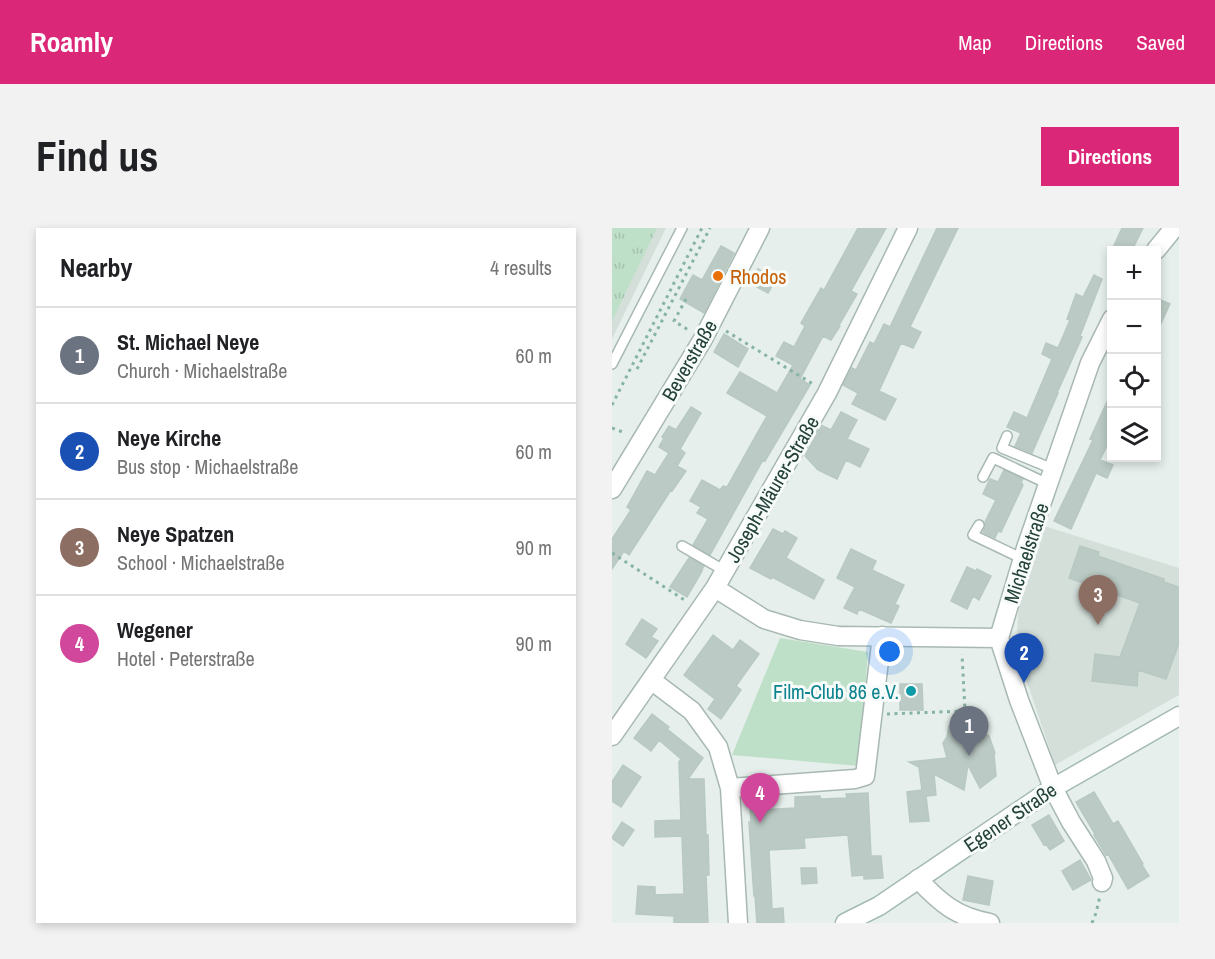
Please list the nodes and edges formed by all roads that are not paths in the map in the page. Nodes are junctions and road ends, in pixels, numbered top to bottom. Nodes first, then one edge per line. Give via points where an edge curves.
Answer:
1 (682, 228) edge
2 (760, 228) edge
3 (908, 228) edge
4 (1174, 228) edge
5 (1159, 246) edge
6 (1107, 329) edge
7 (612, 364) edge
8 (1007, 436) dead end
9 (1051, 476) junction
10 (983, 477) dead end
11 (612, 489) edge
12 (979, 525) dead end
13 (682, 546) dead end
14 (1023, 559) junction
15 (725, 571) junction
16 (715, 588) junction
17 (882, 636) junction
18 (999, 638) junction
19 (651, 680) junction
20 (1179, 716) edge
21 (612, 736) edge
22 (730, 788) junction
23 (1053, 788) junction
24 (918, 879) junction
25 (1102, 882) dead end
26 (738, 923) edge
27 (844, 923) edge
28 (990, 923) edge

1 - 7 lane
2 - 11 street, Beverstraße via 703,339
3 - 15 street, Joseph-Mäurer-Straße via 827,393
4 - 5 street
6 - 9 street, Michaelstraße via 1090,363
8 - 9 lane via 1002,448
9 - 10 lane via 993,458
9 - 14 street, Michaelstraße
12 - 14 lane via 974,535
13 - 15 lane
14 - 18 street, Michaelstraße
15 - 16 street, Joseph-Mäurer-Straße
16 - 17 street via 764,619 800,630 838,636
16 - 19 street, Joseph-Mäurer-Straße
17 - 18 street
17 - 22 street via 865,776
18 - 23 street
19 - 21 street, Joseph-Mäurer-Straße
19 - 22 street via 692,711 718,747
20 - 23 street, Egener Straße
22 - 26 street
23 - 24 street, Egener Straße
23 - 25 street via 1096,861
24 - 27 street, Egener Straße via 879,906
24 - 28 street via 952,909

